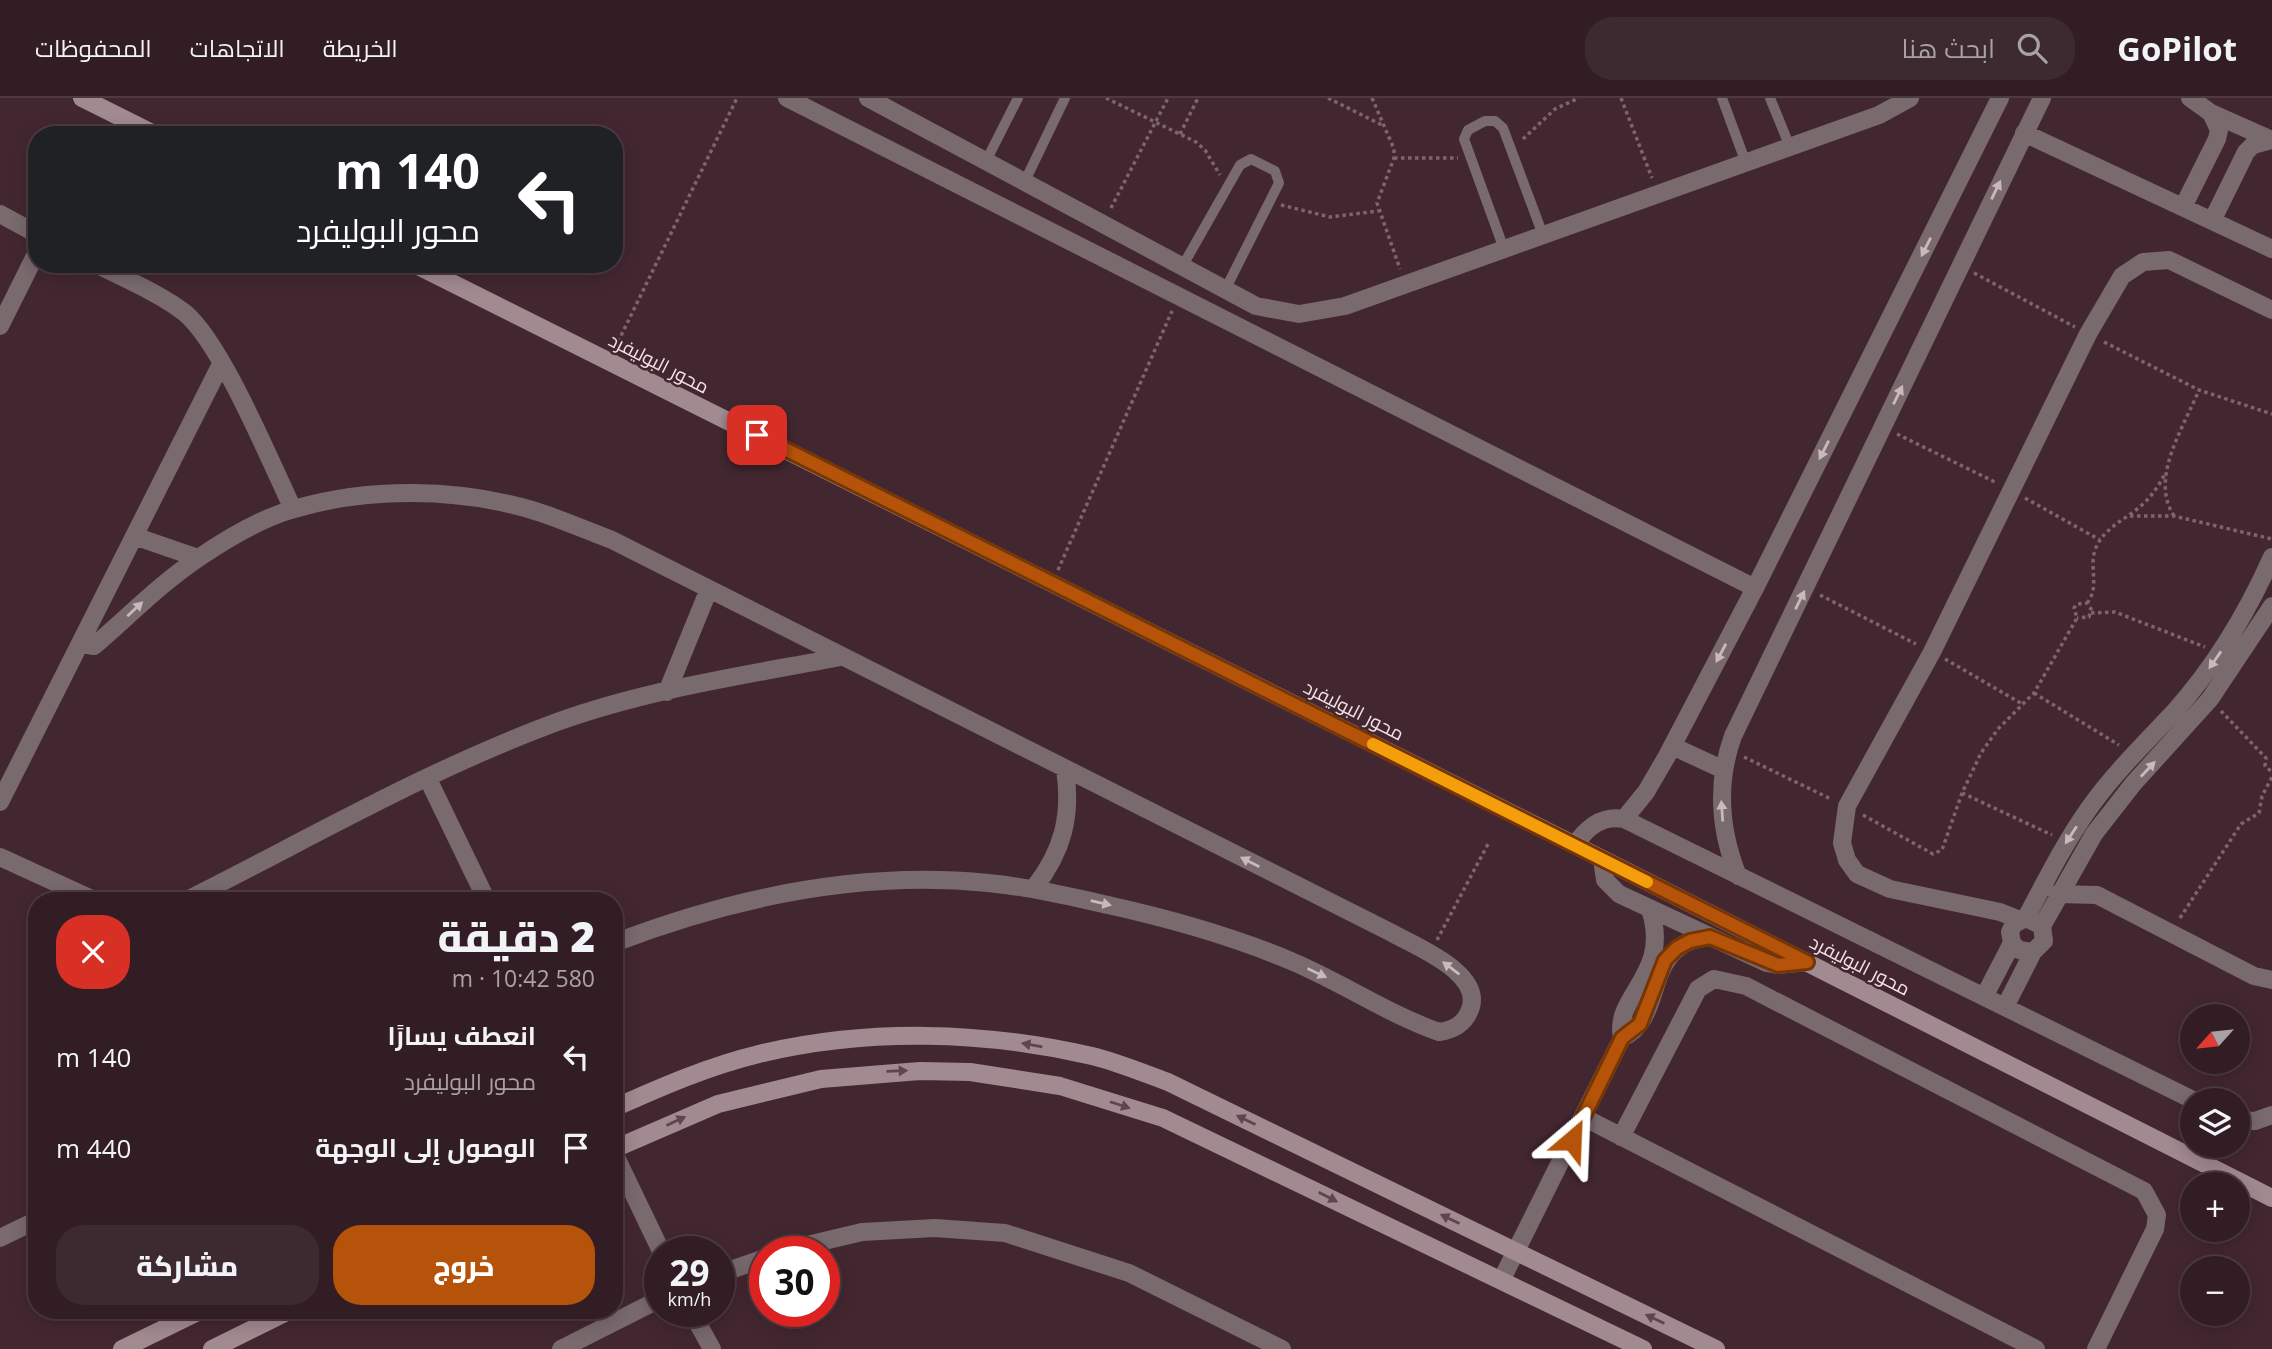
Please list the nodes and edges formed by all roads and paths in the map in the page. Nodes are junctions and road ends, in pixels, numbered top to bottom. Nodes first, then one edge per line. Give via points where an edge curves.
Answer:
1 (82, 98) edge
2 (737, 98) edge
3 (787, 98) edge
4 (868, 98) edge
5 (1018, 98) edge
6 (1065, 98) edge
7 (1106, 98) edge
8 (1168, 98) edge
9 (1198, 98) edge
10 (1328, 98) edge
11 (1342, 98) edge
12 (1372, 98) edge
13 (1579, 98) edge
14 (1621, 98) edge
15 (1722, 98) edge
16 (1770, 98) edge
17 (1910, 98) edge
18 (2000, 98) edge
19 (2042, 98) edge
20 (2190, 98) edge
21 (1338, 103) junction
22 (2211, 113) junction
23 (1156, 122) junction
24 (138, 126) edge
25 (1384, 126) junction
26 (2024, 133) junction
27 (1180, 134) junction
28 (2272, 140) edge
29 (1790, 147) junction
30 (1511, 151) junction
31 (1394, 158) junction
32 (1471, 159) junction
33 (985, 163) junction
34 (1746, 163) junction
35 (2202, 169) junction
36 (2231, 181) junction
37 (1024, 183) junction
38 (1227, 187) junction
39 (1658, 194) junction
40 (1269, 202) junction
41 (2183, 207) junction
42 (1378, 211) junction
43 (0, 214) edge
44 (2212, 221) junction
45 (1102, 225) junction
46 (28, 229) edge
47 (1544, 235) junction
48 (1504, 249) junction
49 (2272, 249) edge
50 (1960, 266) junction
51 (1182, 267) junction
52 (28, 270) edge
53 (112, 273) edge
54 (432, 273) edge
55 (1406, 284) junction
56 (1225, 290) junction
57 (1178, 296) junction
58 (2272, 310) edge
59 (0, 326) edge
60 (2088, 334) junction
61 (609, 361) junction
62 (221, 364) junction
63 (2199, 390) junction
64 (2272, 414) edge
65 (1882, 427) junction
66 (2165, 474) junction
67 (2011, 490) junction
68 (293, 509) junction
69 (2127, 516) junction
70 (2174, 516) junction
71 (134, 536) junction
72 (2272, 539) edge
73 (2100, 540) junction
74 (2272, 557) edge
75 (198, 558) junction
76 (1052, 583) junction
77 (1755, 588) junction
78 (1806, 588) junction
79 (709, 589) junction
80 (2087, 603) junction
81 (2272, 606) edge
82 (2091, 613) junction
83 (2077, 618) junction
84 (2230, 637) junction
85 (82, 644) junction
86 (2248, 646) junction
87 (1932, 652) junction
88 (2220, 653) junction
89 (841, 657) junction
90 (667, 692) junction
91 (2034, 693) junction
92 (2210, 699) junction
93 (2025, 705) junction
94 (1672, 746) junction
95 (1728, 750) junction
96 (2134, 754) junction
97 (2272, 754) edge
98 (2266, 758) junction
99 (1065, 769) junction
100 (1724, 770) junction
101 (2272, 775) edge
102 (428, 779) junction
103 (1962, 793) junction
104 (0, 802) edge
105 (2091, 805) junction
106 (1847, 806) junction
107 (2107, 817) junction
108 (1624, 819) junction
109 (2066, 842) junction
110 (1488, 844) dead end
111 (1575, 845) junction
112 (0, 857) edge
113 (1602, 859) junction
114 (2074, 864) junction
115 (1738, 876) junction
116 (1034, 888) junction
117 (74, 892) edge
118 (203, 892) edge
119 (483, 892) edge
120 (2057, 894) junction
121 (2097, 895) junction
122 (1650, 909) junction
123 (2022, 928) junction
124 (2172, 932) junction
125 (1710, 937) junction
126 (623, 940) edge
127 (2033, 951) junction
128 (1430, 954) junction
129 (1807, 962) junction
130 (2272, 980) edge
131 (1984, 997) junction
132 (1642, 999) junction
133 (2005, 1007) junction
134 (2180, 1094) edge
135 (623, 1104) edge
136 (2272, 1115) edge
137 (1583, 1117) junction
138 (2250, 1121) edge
139 (1621, 1137) junction
140 (623, 1147) edge
141 (623, 1170) edge
142 (2272, 1198) edge
143 (28, 1224) edge
144 (654, 1236) edge
145 (840, 1237) edge
146 (0, 1238) edge
147 (1516, 1251) junction
148 (1502, 1279) junction
149 (644, 1307) edge
150 (623, 1318) edge
151 (184, 1319) edge
152 (273, 1319) edge
153 (620, 1319) edge
154 (700, 1327) edge
155 (122, 1349) edge
156 (212, 1349) edge
157 (561, 1349) edge
158 (712, 1349) edge
159 (1282, 1349) edge
160 (1643, 1349) edge
161 (1716, 1349) edge
162 (2036, 1349) edge
163 (2096, 1349) edge

1 - 24 street
2 - 61 path
3 - 57 street
4 - 33 street
5 - 33 lane
6 - 37 lane
7 - 23 path
8 - 23 path
9 - 27 path
10 - 21 path
11 - 21 path
12 - 25 path
13 - 30 path via 1555,109
14 - 39 path
15 - 34 lane
16 - 29 lane
17 - 29 street via 1879,115
18 -> 77 street
19 - 26 street
20 - 22 street
21 - 25 path
22 - 28 street
22 - 35 street via 2219,130
23 - 27 path
23 - 45 path
25 - 31 path
26 - 41 street
50 -> 26 street
27 - 38 path via 1205,150
28 - 36 street via 2246,152
29 - 34 street
30 - 32 lane via 1500,124 1485,121 1465,134
30 - 47 lane
31 - 32 path
31 - 42 path via 1378,195
32 - 48 lane
33 - 37 street
34 - 39 street
35 - 36 street
35 - 41 street
36 - 44 street
37 - 45 street
38 - 40 lane via 1240,165 1251,159 1277,173 1279,183
38 - 51 lane
39 - 47 street
40 - 42 path via 1330,217
40 - 56 lane
41 - 44 street
42 - 55 path
43 - 46 street
44 - 49 street
45 - 51 street
47 - 48 street
48 - 55 street
50 - 60 path
65 -> 50 street
51 - 56 street
52 - 59 street
53 - 62 street via 185,314
54 - 61 street, محور البوليفرد
55 - 56 street via 1330,310 1299,314 1256,306
57 - 76 path
57 - 77 street
58 - 60 street via 2185,266 2161,260 2143,262 2122,276
60 - 63 path
60 - 67 street
61 - 76 street, محور البوليفرد
62 - 68 street
62 - 71 street
63 - 64 path
63 - 66 path
65 - 67 path
65 - 78 street
66 - 69 path via 2149,498
66 - 70 path via 2164,496
67 - 73 path
67 - 87 street
68 - 75 street
68 - 79 street via 346,498 403,494 490,500 533,510 612,540
69 - 70 path
69 - 73 path
70 - 72 path
71 - 75 street
71 - 85 street
73 - 80 path via 2092,567 2094,588
74 - 84 street
85 -> 75 street via 96,645
76 - 111 street, محور البوليفرد
77 -> 94 street
78 - 87 path
95 -> 78 street
79 - 89 street
79 - 90 street
80 - 82 path
80 - 83 path via 2077,604
81 - 86 street
82 - 83 path via 2085,620
82 - 88 path via 2115,612
83 - 91 path
84 - 86 street
84 - 88 street
85 - 104 street
86 - 92 street
87 - 93 path
87 - 106 street
88 -> 96 street
89 - 90 street
89 - 99 street
90 - 102 street via 558,722
91 - 93 path
91 - 96 path
92 - 98 path
107 -> 92 street
93 - 103 path via 1998,729
94 - 100 street
94 - 108 street via 1646,792
95 - 100 street
95 - 106 path
96 - 105 street
97 - 98 path
98 - 101 path via 2265,766
99 - 116 street via 1068,820 1050,868
128 -> 99 street
115 -> 100 street via 1723,824
101 - 124 path via 2259,813 2241,824
102 - 118 street
102 - 119 street
103 - 106 path via 1937,854
103 - 109 path
105 - 107 street
105 -> 109 street
106 - 123 street via 1842,843 1857,874 1890,889 1989,910
107 - 114 street
108 - 111 street via 1603,820
108 - 115 street
109 - 123 street
110 - 128 path
111 - 113 street, محور البوليفرد
112 - 117 street
113 - 122 street via 1609,886
113 - 129 street, محور البوليفرد
114 - 120 street
114 - 121 street
115 - 131 street
116 - 126 street via 942,880 815,887 713,910
116 -> 128 street via 1177,920 1225,936 1290,961 1424,1027 1450,1031 1468,1014 1471,993 1461,975
120 - 121 street
120 - 123 street
121 - 124 street
122 - 125 street
122 - 132 street via 1657,946
123 - 127 street via 2019,950
123 - 127 street via 2044,941
123 - 131 street
124 - 130 street via 2254,976
125 - 129 street via 1778,965
125 - 132 street via 1690,941 1671,953
127 - 133 street
129 - 142 street, محور البوليفرد
131 - 133 street
132 - 137 street via 1622,1017 1622,1038
133 - 134 street
147 -> 135 street via 1168,1082 1094,1057 1024,1043 920,1036 816,1043 709,1069
136 - 138 street
137 - 139 street
137 - 147 street
139 - 162 street
139 - 163 street via 1691,998 1714,979 1735,981 2144,1191 2157,1215 2155,1229
140 -> 148 street via 718,1104 821,1079 920,1071 1020,1078 1163,1118
141 - 144 street
143 - 146 street
145 - 159 street via 935,1228 1005,1233 1129,1273
147 - 148 street
161 -> 147 street
148 - 160 street
149 - 150 street
151 - 155 street
152 - 156 street
153 - 157 street
154 - 158 street

